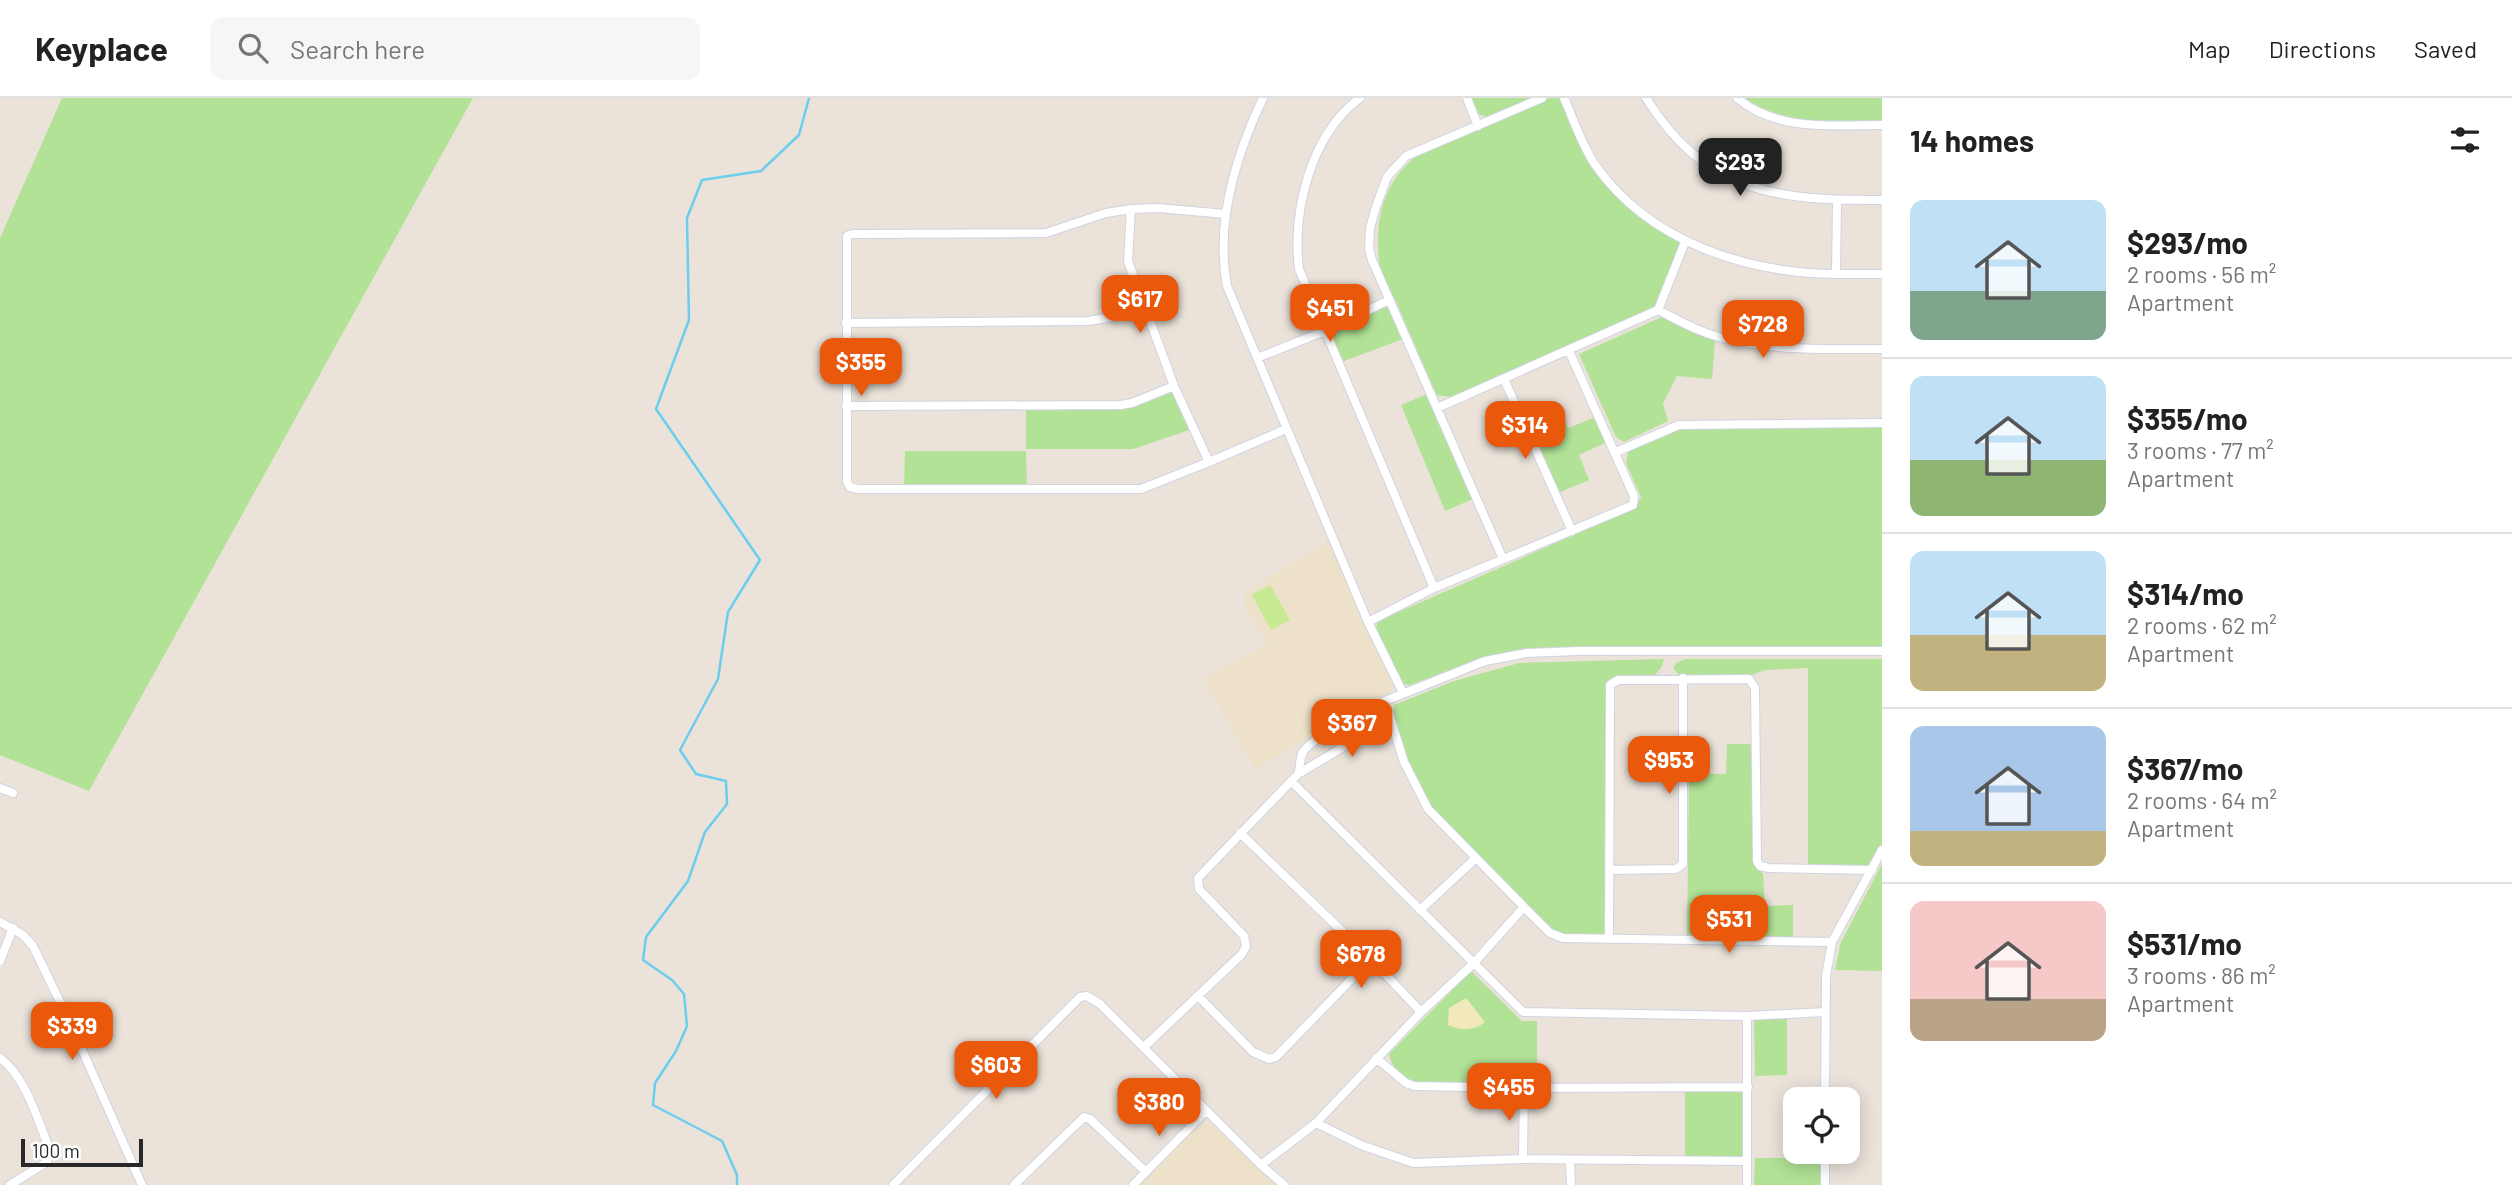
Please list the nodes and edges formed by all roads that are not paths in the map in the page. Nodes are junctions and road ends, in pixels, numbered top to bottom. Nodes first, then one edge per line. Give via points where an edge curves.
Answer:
1 (1263, 98) edge
2 (1360, 98) edge
3 (1466, 98) edge
4 (1542, 98) edge
5 (1564, 98) edge
6 (1646, 98) edge
7 (1737, 98) edge
8 (1882, 125) edge
9 (1478, 126) junction
10 (1837, 200) junction
11 (1882, 200) edge
12 (1131, 209) junction
13 (1226, 215) junction
14 (1685, 242) junction
15 (1836, 274) junction
16 (1882, 274) edge
17 (1389, 300) junction
18 (1144, 306) junction
19 (1658, 310) junction
20 (846, 323) junction
21 (1325, 331) junction
22 (1882, 349) edge
23 (1569, 351) junction
24 (1257, 358) junction
25 (1504, 379) junction
26 (1174, 386) junction
27 (846, 406) junction
28 (1437, 408) junction
29 (1882, 423) edge
30 (1286, 429) junction
31 (1616, 452) junction
32 (1209, 461) junction
33 (1572, 531) junction
34 (1503, 559) junction
35 (1433, 588) junction
36 (1368, 622) junction
37 (1882, 651) edge
38 (1683, 678) junction
39 (1402, 693) junction
40 (1385, 701) junction
41 (1390, 719) junction
42 (1298, 774) junction
43 (1291, 781) junction
44 (0, 788) edge
45 (13, 793) dead end
46 (1240, 833) junction
47 (1882, 850) edge
48 (1476, 858) junction
49 (1610, 870) junction
50 (1872, 870) junction
51 (1524, 907) junction
52 (1420, 910) junction
53 (0, 922) edge
54 (13, 928) junction
55 (1609, 939) junction
56 (1832, 942) junction
57 (1371, 959) junction
58 (0, 961) edge
59 (1473, 964) junction
60 (1198, 996) junction
61 (1421, 1012) junction
62 (1825, 1012) junction
63 (1747, 1016) junction
64 (1144, 1047) junction
65 (0, 1058) edge
66 (1376, 1058) junction
67 (1748, 1087) junction
68 (1825, 1087) edge
69 (1524, 1088) junction
70 (1206, 1111) junction
71 (1316, 1123) junction
72 (1523, 1159) junction
73 (1570, 1160) junction
74 (1747, 1161) junction
75 (1825, 1164) edge
76 (1261, 1165) junction
77 (1146, 1172) junction
78 (10, 1185) edge
79 (142, 1185) edge
80 (893, 1185) edge
81 (1014, 1185) edge
82 (1133, 1185) edge
83 (1284, 1185) edge
84 (1571, 1185) edge
85 (1747, 1185) edge
86 (1825, 1185) edge

1 - 13 street via 1240,149
2 - 21 street via 1333,125 1302,192 1299,269
3 - 9 street
4 - 9 street
5 - 14 street via 1587,150 1612,187 1646,218
6 - 10 street via 1677,140 1722,176 1804,199
7 - 8 street via 1780,122
9 - 17 street via 1406,156 1387,177 1370,228 1369,249
10 - 11 street
10 - 15 street
12 - 13 street
12 - 18 street via 1127,257
12 - 20 street via 1046,233 849,235
13 - 24 street via 1227,286
14 - 15 street via 1774,269
14 - 19 street
15 - 16 street
17 - 21 street
17 - 28 street
18 - 20 street via 1088,321
18 - 26 street
19 - 22 street via 1727,339 1806,349
19 - 23 street
20 - 27 street
21 - 24 street
21 - 35 street
23 - 25 street
23 - 31 street
24 - 30 street
25 - 28 street
25 - 33 street
26 - 27 street via 1132,403 1110,406
26 - 32 street
27 - 32 street via 846,478 853,489 1141,489
28 - 34 street
29 - 31 street via 1679,425
30 - 32 street
30 - 36 street
31 - 33 street via 1634,496 1633,505
33 - 34 street
34 - 35 street
35 - 36 street
36 - 39 street
37 - 39 street via 1527,653 1485,661
38 - 49 street via 1618,680 1610,685
38 - 49 street via 1683,864 1676,869
38 - 50 street via 1743,678 1753,683 1760,866
39 - 40 street
40 - 41 street
40 - 42 street via 1307,748
41 - 42 street
41 - 48 street via 1428,809
42 - 43 street
43 - 46 street
43 - 52 street
44 - 45 street
46 - 57 street
46 - 60 street via 1200,875 1197,885 1244,936 1246,946
47 - 50 street
48 - 51 street
48 - 52 street
49 - 55 street
50 - 56 street
51 - 55 street via 1550,933 1563,939
51 - 59 street
52 - 59 street
53 - 54 street
54 - 58 street
54 - 79 street via 33,946 49,976
55 - 56 street
56 - 62 street
57 - 60 street via 1269,1059 1253,1052
57 - 61 street
59 - 61 street
59 - 63 street via 1523,1012
60 - 64 street
61 - 66 street
62 - 63 street
62 - 68 street
63 - 67 street
64 - 70 street
64 - 80 street via 1094,999 1080,998
65 - 78 street via 14,1070 50,1152 47,1162
66 - 69 street via 1410,1085
66 - 71 street
67 - 69 street
67 - 74 street
69 - 72 street
70 - 76 street
70 - 77 street
71 - 72 street via 1413,1163
71 - 76 street
72 - 73 street
73 - 74 street
73 - 84 street
74 - 85 street
75 - 86 street
76 - 83 street
77 - 81 street via 1084,1117
77 - 82 street

